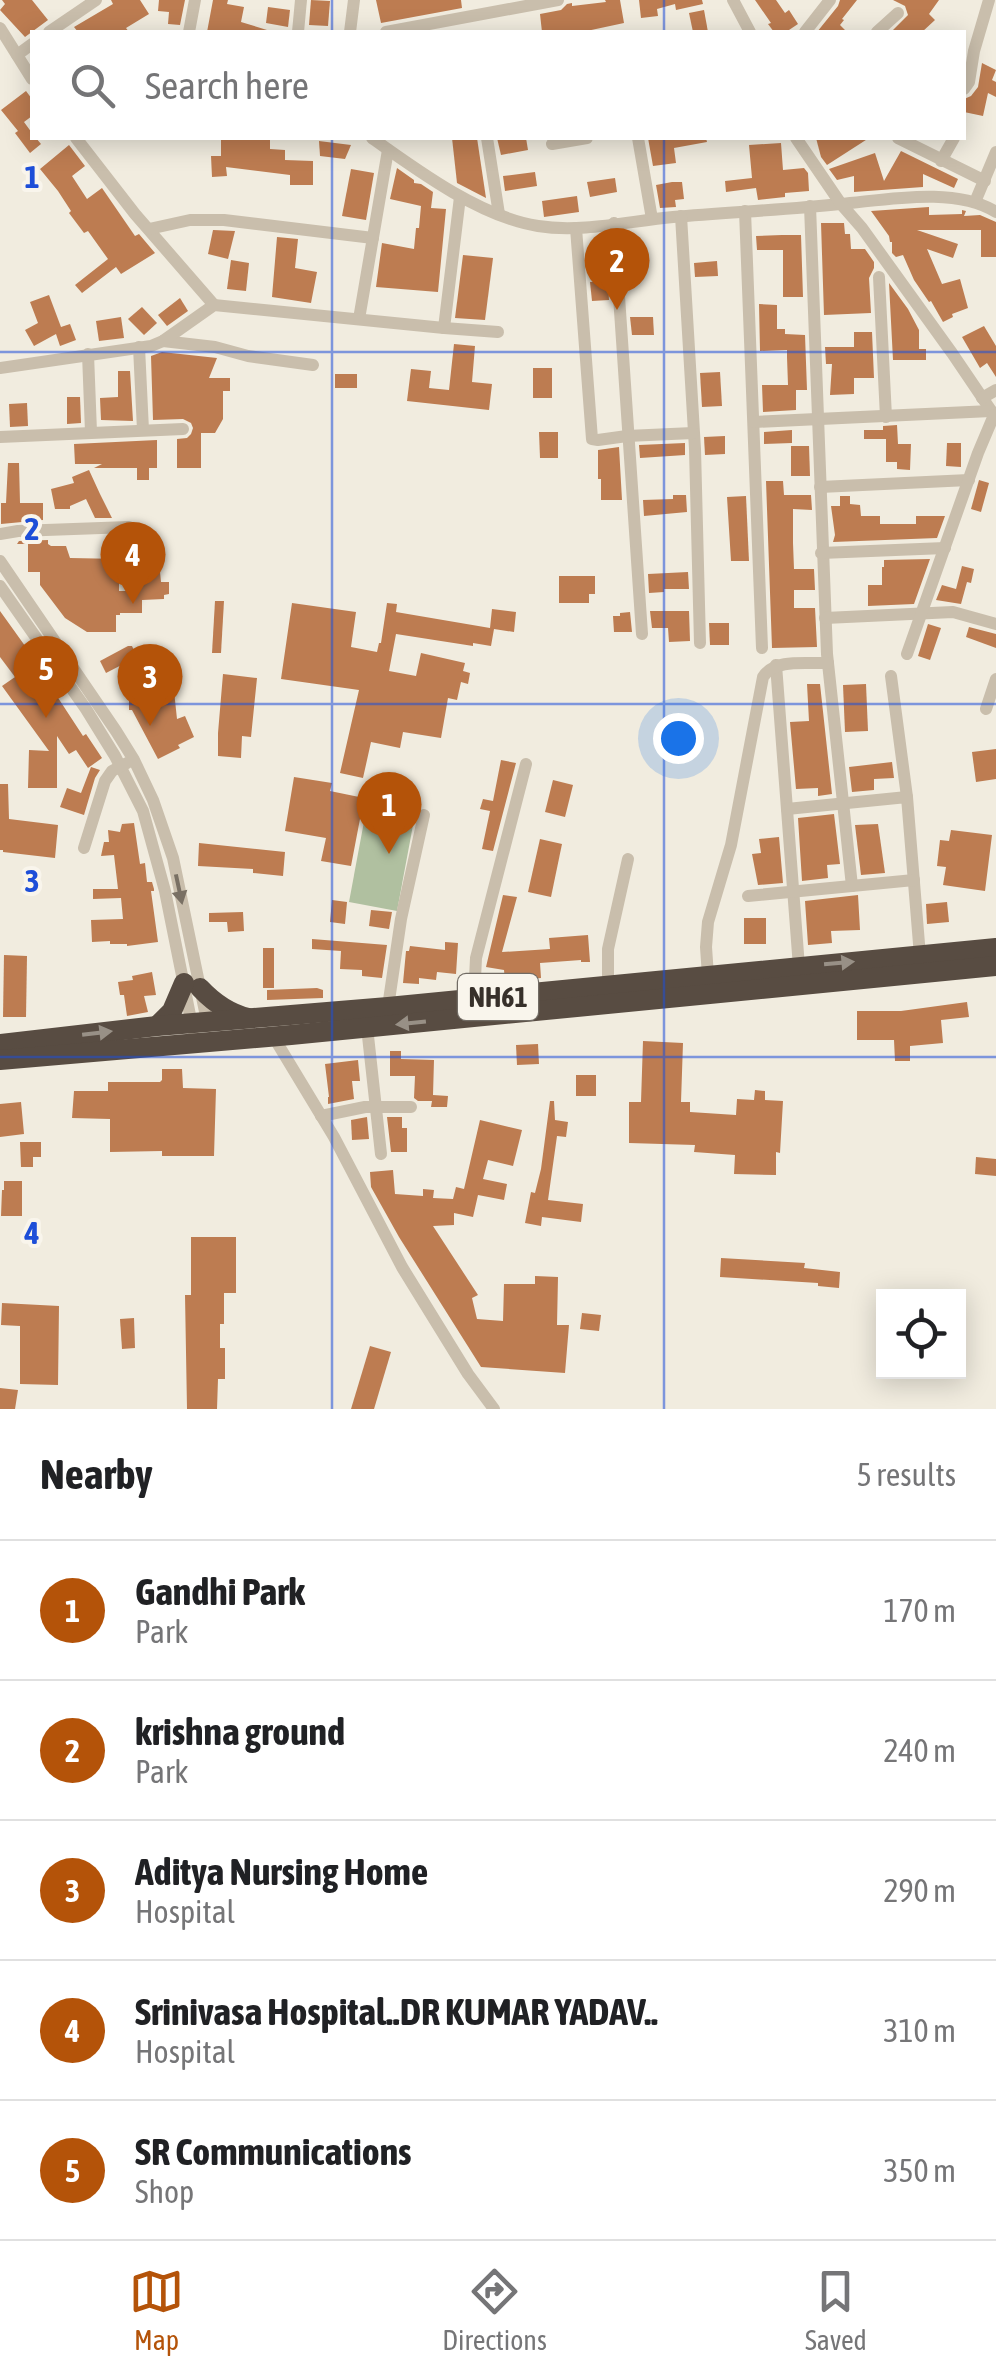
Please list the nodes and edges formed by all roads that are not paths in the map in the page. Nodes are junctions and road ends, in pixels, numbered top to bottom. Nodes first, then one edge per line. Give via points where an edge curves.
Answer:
1 (96, 0) edge
2 (195, 0) edge
3 (301, 0) edge
4 (354, 0) edge
5 (558, 0) edge
6 (733, 0) edge
7 (830, 0) edge
8 (989, 0) edge
9 (898, 12) dead end
10 (0, 28) edge
11 (52, 30) edge
12 (189, 30) edge
13 (298, 30) edge
14 (350, 30) edge
15 (397, 30) edge
16 (749, 30) edge
17 (807, 30) edge
18 (879, 30) edge
19 (30, 45) edge
20 (17, 55) junction
21 (30, 76) edge
22 (966, 87) edge
23 (78, 140) edge
24 (375, 140) edge
25 (486, 140) edge
26 (575, 140) edge
27 (638, 140) edge
28 (797, 140) edge
29 (902, 140) edge
30 (953, 140) edge
31 (552, 144) dead end
32 (388, 150) junction
33 (996, 152) edge
34 (942, 161) junction
35 (985, 182) junction
36 (460, 197) junction
37 (975, 202) junction
38 (842, 204) junction
39 (810, 206) junction
40 (994, 207) edge
41 (745, 211) junction
42 (498, 214) junction
43 (681, 216) junction
44 (652, 219) junction
45 (614, 224) junction
46 (576, 228) junction
47 (149, 229) junction
48 (373, 238) junction
49 (879, 277) dead end
50 (214, 305) junction
51 (359, 319) junction
52 (444, 328) junction
53 (498, 332) dead end
54 (163, 340) junction
55 (139, 347) junction
56 (88, 354) junction
57 (313, 365) dead end
58 (0, 368) edge
59 (996, 390) edge
60 (982, 398) junction
61 (994, 415) edge
62 (886, 416) junction
63 (818, 419) junction
64 (754, 422) junction
65 (183, 429) dead end
66 (142, 430) junction
67 (91, 432) junction
68 (693, 433) junction
69 (628, 436) junction
70 (0, 438) edge
71 (969, 480) junction
72 (820, 487) junction
73 (129, 527) dead end
74 (0, 534) edge
75 (945, 548) junction
76 (821, 553) junction
77 (0, 561) edge
78 (0, 586) edge
79 (921, 615) junction
80 (825, 618) junction
81 (996, 624) edge
82 (642, 634) dead end
83 (700, 642) dead end
84 (762, 648) dead end
85 (907, 654) dead end
86 (828, 663) junction
87 (776, 666) junction
88 (891, 676) dead end
89 (996, 679) edge
90 (986, 710) dead end
91 (128, 763) junction
92 (526, 764) dead end
93 (907, 797) junction
94 (842, 804) junction
95 (788, 809) junction
96 (424, 815) dead end
97 (84, 848) dead end
98 (628, 859) dead end
99 (914, 880) junction
100 (852, 886) junction
101 (793, 890) junction
102 (748, 896) dead end
103 (996, 948) edge
104 (920, 956) junction
105 (996, 966) edge
106 (799, 967) junction
107 (708, 976) junction
108 (192, 985) junction
109 (608, 986) junction
110 (474, 999) junction
111 (388, 1008) junction
112 (255, 1019) junction
113 (157, 1026) junction
114 (367, 1028) junction
115 (201, 1033) junction
116 (273, 1036) junction
117 (0, 1044) edge
118 (34, 1049) junction
119 (0, 1060) edge
120 (376, 1106) junction
121 (411, 1107) dead end
122 (321, 1116) junction
123 (381, 1154) dead end
124 (494, 1409) edge

1 - 11 street
2 - 12 street
3 - 13 street
4 - 14 street
5 - 15 street
6 - 16 street
7 - 17 street
8 - 22 street
9 - 18 street
10 - 20 street
19 - 20 street
20 - 21 street
23 - 47 street
24 - 32 street
25 - 42 street
26 - 31 street
27 - 44 street
28 - 38 street
29 - 34 street
30 - 34 street
32 - 36 street
32 - 48 street
33 - 35 street
34 - 35 street
35 - 37 street
36 - 42 street
36 - 52 street
37 - 38 street via 901,198
37 - 40 street
38 - 39 street
38 - 60 street
39 - 41 street
39 - 63 street
41 - 43 street
41 - 64 street
42 - 46 street via 535,226
43 - 44 street
43 - 68 street
44 - 45 street
45 - 46 street
45 - 69 street
46 - 69 street via 592,437
47 - 48 street via 224,220
47 - 50 street
48 - 51 street
49 - 62 street
50 - 51 street
50 - 54 street
51 - 52 street
52 - 53 street
54 - 55 street
54 - 57 street
55 - 56 street
55 - 66 street
56 - 58 street
56 - 67 street
59 - 60 street
60 - 61 street
61 - 62 street
61 - 71 street
62 - 63 street
63 - 64 street
63 - 72 street
64 - 84 street
65 - 66 street
66 - 67 street
67 - 70 street
68 - 69 street
68 - 83 street
69 - 82 street
71 - 72 street
71 - 75 street
72 - 76 street
73 - 74 street
75 - 76 street
75 - 79 street
76 - 80 street
77 - 91 street
78 - 91 street
79 - 80 street
79 - 81 street via 964,613
79 - 85 street
80 - 86 street
86 - 87 street
86 - 94 street
87 - 95 street
87 - 107 street via 763,677 731,845 708,922
88 - 93 street
89 - 90 street
91 - 97 street via 105,781
91 - 108 street via 162,847
92 - 110 street via 476,958
93 - 94 street
93 - 99 street
94 - 95 street
94 - 100 street
95 - 101 street
96 - 111 street
98 - 109 street via 608,949
99 - 100 street
99 - 104 street
100 - 101 street
101 - 102 street
101 - 106 street
103 - 104 highway, NH61
106 -> 104 highway, NH61
105 -> 114 highway, NH61
106 - 107 highway, NH61
107 - 109 highway, NH61
108 - 112 highway via 225,1010
108 - 113 highway
108 - 115 street
109 - 110 highway, NH61
110 - 111 highway, NH61
111 - 112 highway, NH61
112 - 115 highway, NH61
113 - 115 highway, NH61
118 -> 113 highway, NH61
114 - 116 highway, NH61
114 - 120 street
115 - 116 highway, NH61
115 - 118 highway, NH61
116 - 122 street
117 - 118 highway, NH61
118 - 119 highway, NH61
120 - 121 street
120 - 122 street
120 - 123 street
122 - 124 street via 402,1267

